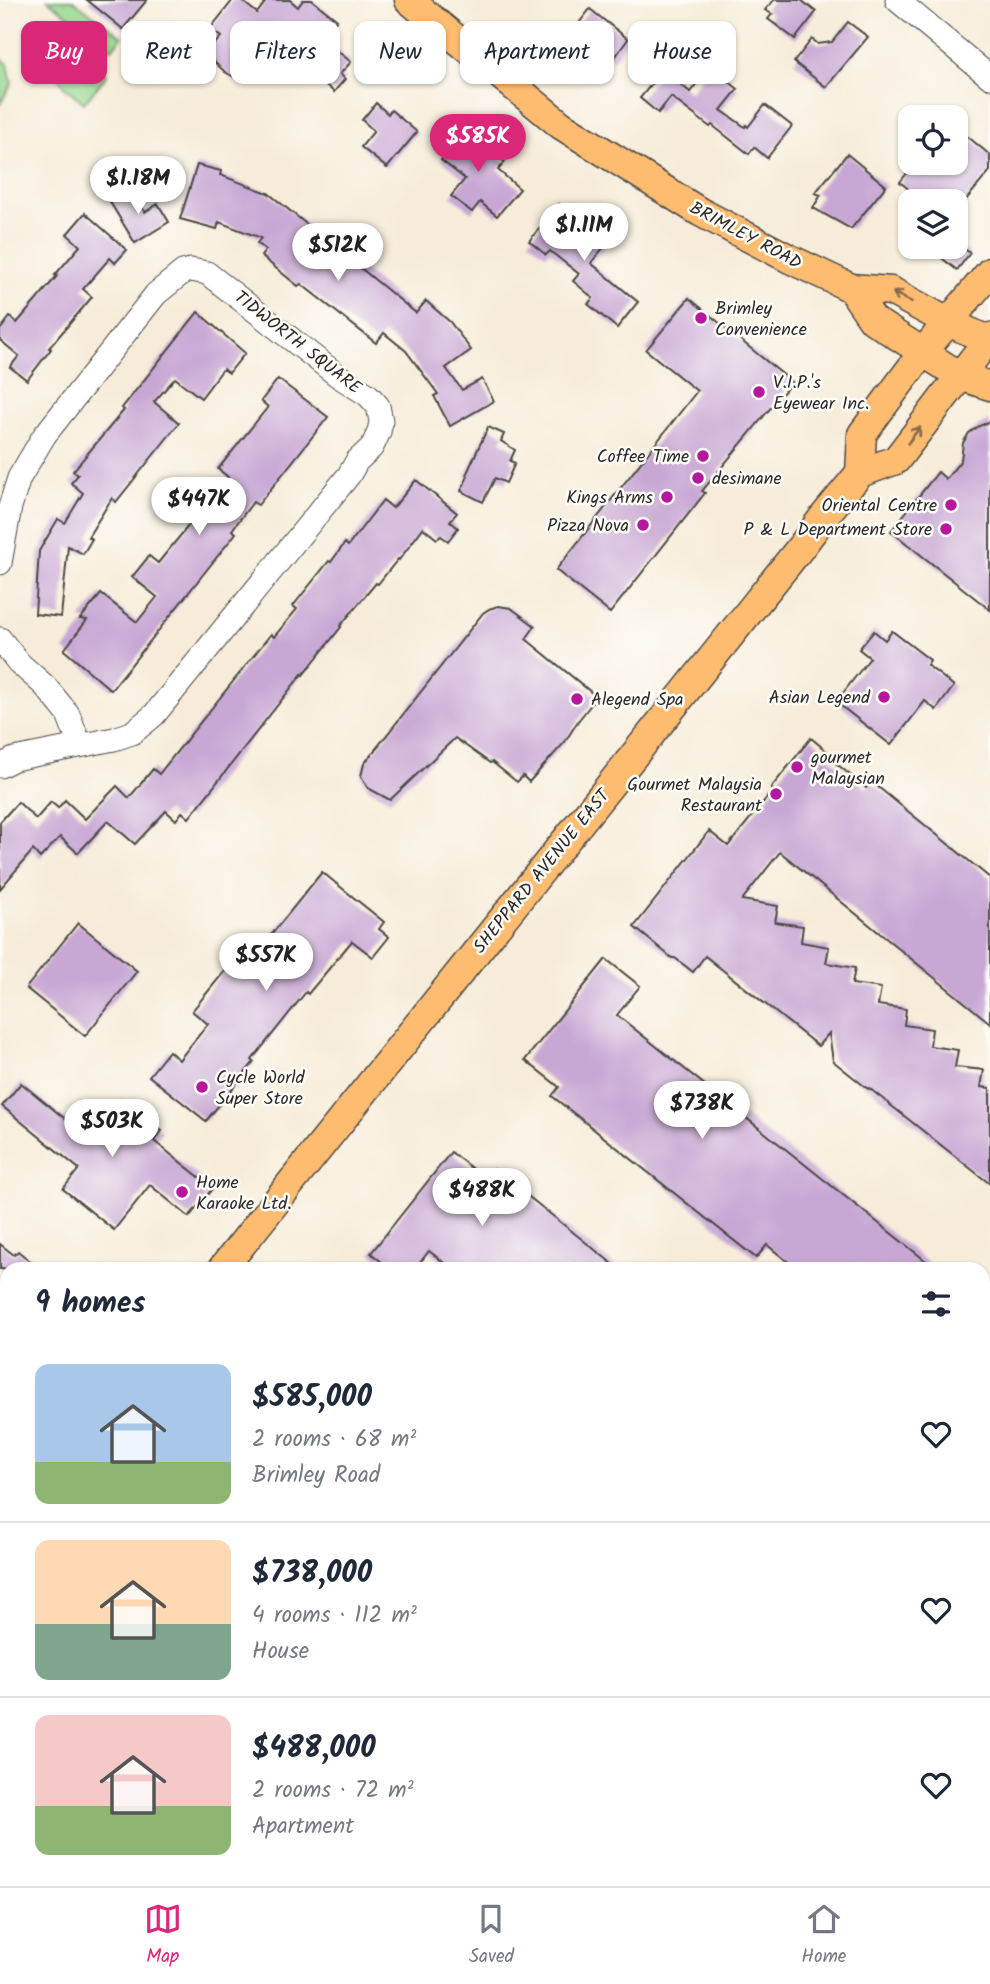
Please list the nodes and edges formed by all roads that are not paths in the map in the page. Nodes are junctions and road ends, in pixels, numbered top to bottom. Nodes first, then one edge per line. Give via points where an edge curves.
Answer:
1 (409, 0) edge
2 (897, 0) edge
3 (990, 77) edge
4 (990, 272) edge
5 (851, 288) junction
6 (948, 322) junction
7 (989, 339) edge
8 (923, 352) junction
9 (960, 376) junction
10 (990, 386) edge
11 (860, 473) junction
12 (0, 563) edge
13 (0, 639) edge
14 (80, 745) junction
15 (0, 766) edge
16 (228, 1262) edge

1 - 5 main road, BRIMLEY ROAD via 561,125 700,212
2 - 3 street
4 - 6 main road
6 -> 5 main road, BRIMLEY ROAD via 891,291
5 - 8 main road via 873,320
6 - 7 main road, BRIMLEY ROAD
6 - 8 main road
7 - 9 main road
8 - 9 main road
8 - 11 main road via 862,434
9 - 10 main road
11 -> 9 main road via 896,460
11 - 16 main road, SHEPPARD AVENUE EAST
12 - 14 street, TIDWORTH SQUARE via 19,478 44,436 156,294 183,272 214,277 378,405 381,421 372,447 153,715 132,733
13 - 14 street via 68,714
14 - 15 street, TIDWORTH SQUARE

